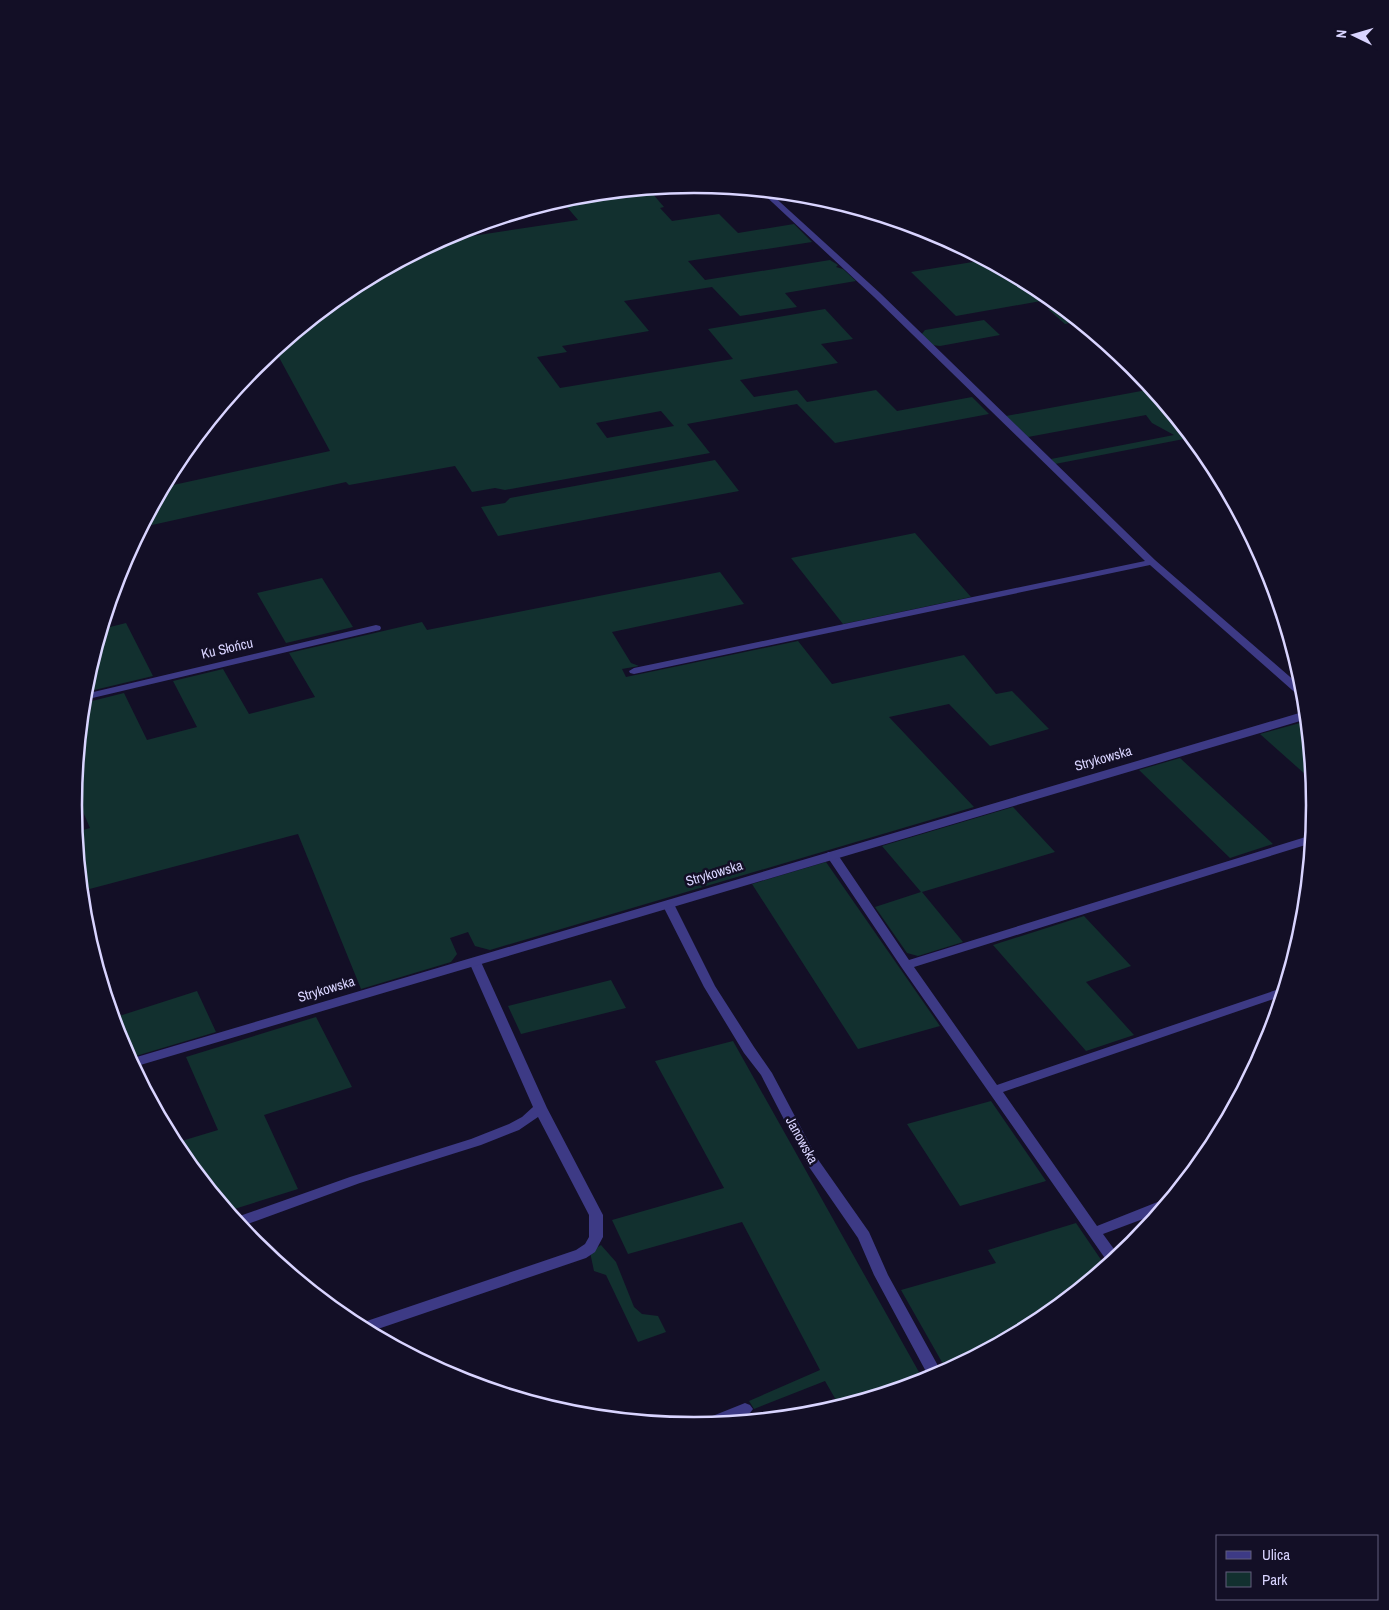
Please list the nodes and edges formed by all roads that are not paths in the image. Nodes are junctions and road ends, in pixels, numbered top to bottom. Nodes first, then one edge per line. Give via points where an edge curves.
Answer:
1 (771, 198) edge
2 (1152, 562) junction
3 (376, 628) dead end
4 (634, 671) dead end
5 (1295, 687) edge
6 (93, 695) edge
7 (1300, 717) edge
8 (1305, 841) edge
9 (832, 855) junction
10 (668, 904) junction
11 (475, 962) junction
12 (906, 965) junction
13 (1277, 994) edge
14 (139, 1061) edge
15 (996, 1090) junction
16 (540, 1108) junction
17 (1155, 1209) edge
18 (244, 1219) edge
19 (1095, 1232) junction
20 (1110, 1254) edge
21 (372, 1325) edge
22 (932, 1369) edge
23 (745, 1409) dead end
24 (727, 1416) edge

1 - 2 street
2 - 4 street
2 - 5 street
3 - 6 street, Ku Słońcu
7 - 9 street, Strykowska
8 - 12 street
9 - 10 street, Strykowska
9 - 12 street
10 - 11 street, Strykowska
10 - 22 street, Janowska via 710,987 766,1073 812,1161 864,1236 881,1275
11 - 14 street, Strykowska
11 - 16 street
12 - 15 street
13 - 15 street
15 - 19 street
16 - 18 street via 514,1127 476,1142
16 - 21 street via 596,1215 596,1237 590,1248 582,1254
17 - 19 street
19 - 20 street
23 - 24 street

